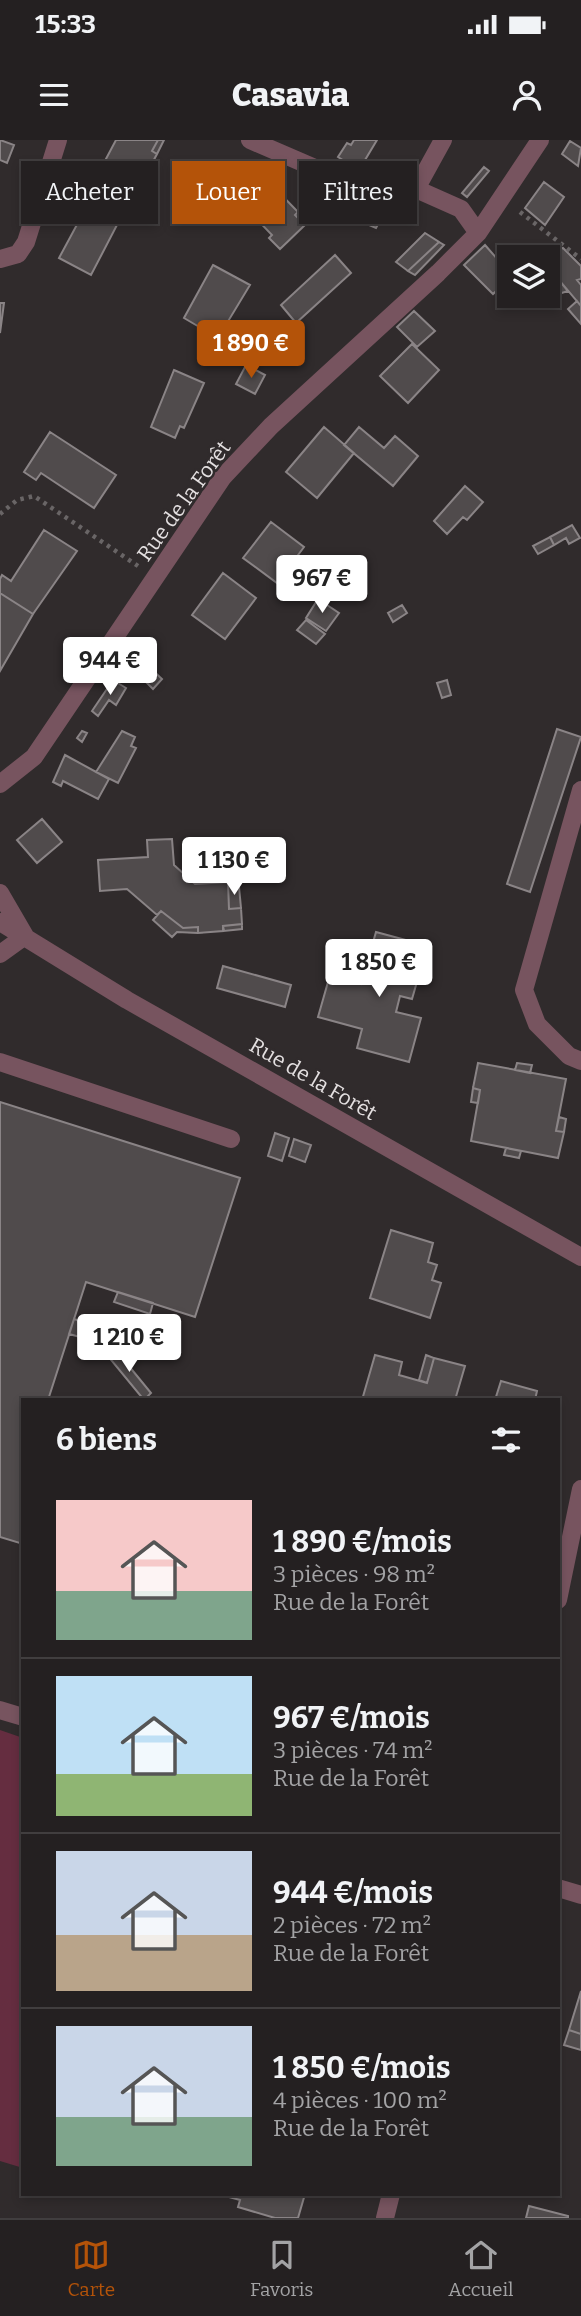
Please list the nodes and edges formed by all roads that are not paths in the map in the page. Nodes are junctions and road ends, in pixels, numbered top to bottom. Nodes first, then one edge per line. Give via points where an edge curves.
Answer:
1 (58, 140) edge
2 (250, 140) edge
3 (443, 140) edge
4 (540, 140) edge
5 (299, 161) edge
6 (417, 187) edge
7 (417, 189) edge
8 (478, 233) junction
9 (0, 259) edge
10 (0, 785) edge
11 (581, 790) edge
12 (0, 893) edge
13 (0, 922) edge
14 (25, 936) junction
15 (0, 954) edge
16 (581, 1060) edge
17 (0, 1062) edge
18 (231, 1139) dead end
19 (581, 1257) edge
20 (581, 1489) edge
21 (560, 1590) edge
22 (0, 1710) edge
23 (21, 1716) edge
24 (560, 1889) edge
25 (581, 1895) edge
26 (390, 2196) edge
27 (385, 2218) edge

1 - 9 street via 26,242 18,254
2 - 5 street
3 - 6 street
4 - 8 street, Rue de la Forêt
7 - 8 street via 461,209
8 - 10 street, Rue de la Forêt via 271,426 223,477 34,757
11 - 16 street via 524,990 537,1024 569,1056
12 - 14 street, Rue de la Forêt
13 - 14 street, Rue de la Forêt
14 - 15 street
14 - 19 street, Rue de la Forêt via 93,980
17 - 18 street
20 - 21 street
22 - 23 street
24 - 25 street
26 - 27 street

